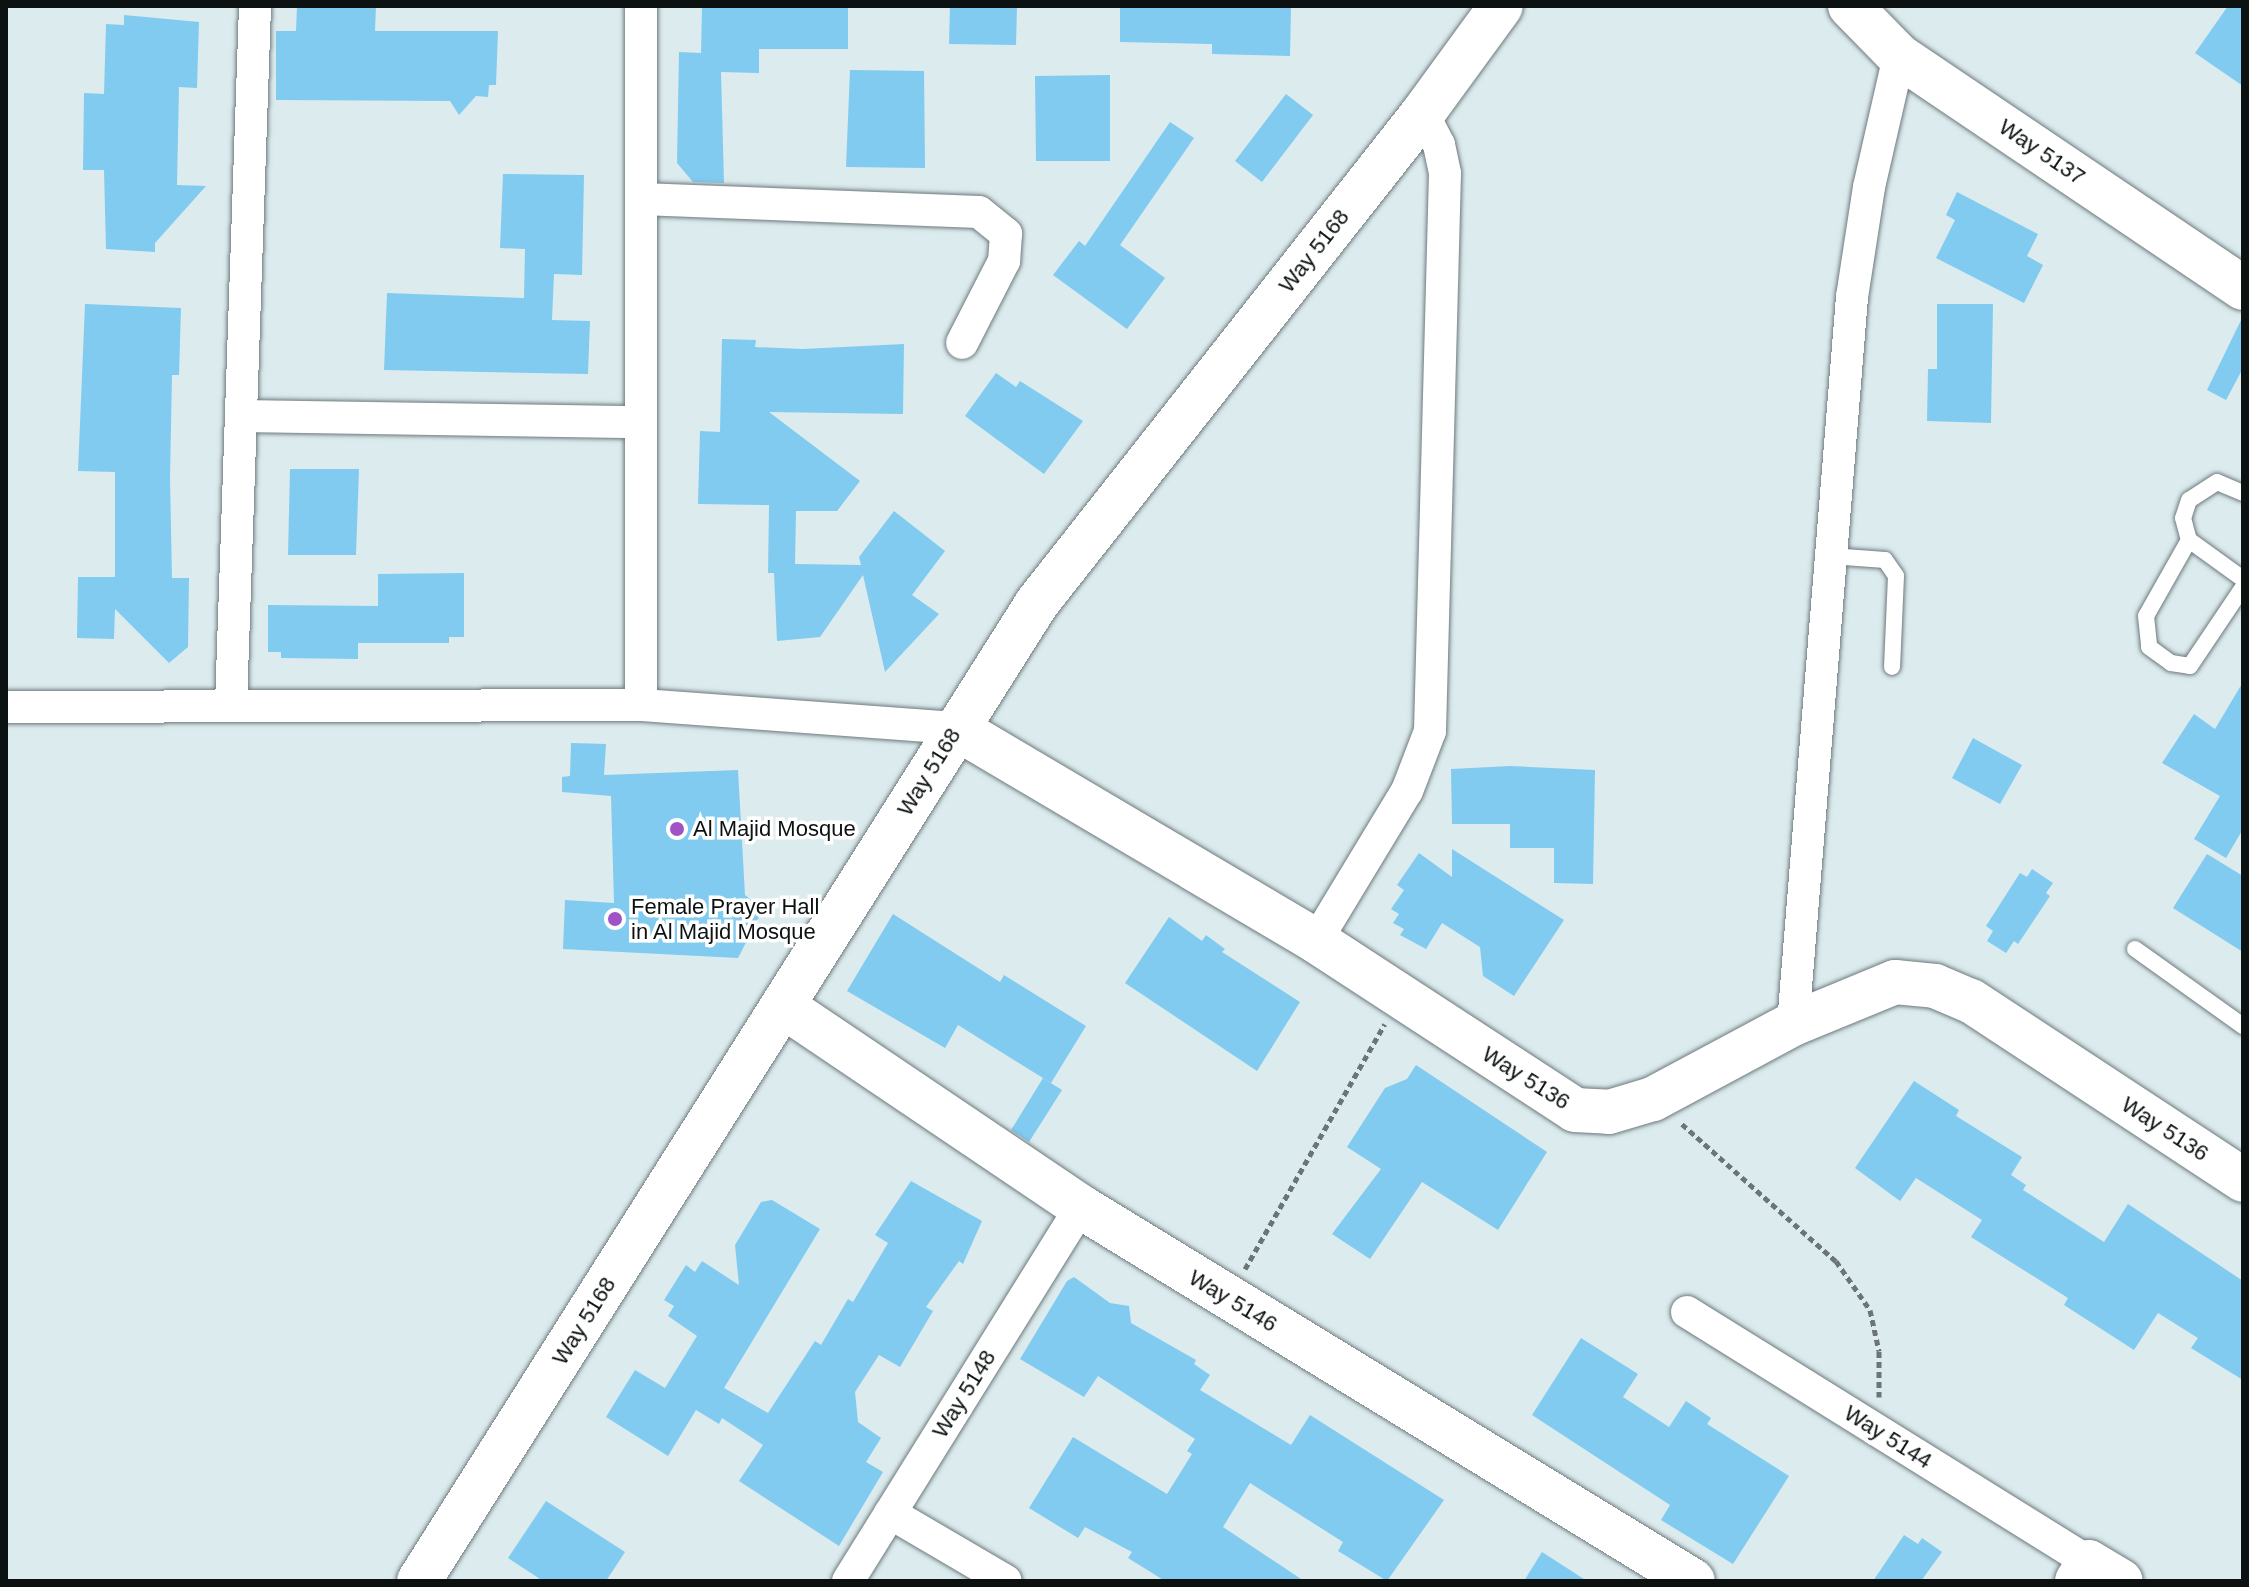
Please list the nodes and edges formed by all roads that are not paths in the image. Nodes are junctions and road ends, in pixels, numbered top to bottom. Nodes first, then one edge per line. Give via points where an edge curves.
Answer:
1 (255, 6) edge
2 (641, 6) edge
3 (1501, 6) edge
4 (1850, 6) edge
5 (1899, 56) junction
6 (1423, 113) junction
7 (641, 199) junction
8 (2243, 288) edge
9 (962, 343) dead end
10 (241, 416) junction
11 (641, 422) junction
12 (2243, 493) edge
13 (2189, 540) junction
14 (1831, 556) junction
15 (2243, 579) edge
16 (2243, 587) edge
17 (1892, 667) dead end
18 (231, 704) junction
19 (641, 705) junction
20 (6, 707) edge
21 (956, 728) junction
22 (1316, 941) junction
23 (2135, 949) dead end
24 (783, 1006) junction
25 (1793, 1024) junction
26 (2243, 1026) edge
27 (2243, 1180) edge
28 (1081, 1207) junction
29 (1687, 1312) dead end
30 (890, 1513) junction
31 (2096, 1575) edge
32 (1679, 1578) edge
33 (419, 1581) edge
34 (848, 1581) edge
35 (1006, 1581) edge

1 - 10 street
2 - 7 street
3 - 6 street, Way 5168
4 - 5 street, Way 5137
5 - 8 street, Way 5137
5 - 14 street via 1869,187 1852,297
6 - 21 street, Way 5168 via 1037,603
6 - 22 street via 1445,173 1430,731 1407,791
7 - 9 street via 979,212 1006,234 1004,261
7 - 11 street
10 - 11 street
10 - 18 street
11 - 19 street
12 - 13 lane via 2217,482 2189,500 2183,518
13 - 15 lane
13 - 16 lane via 2146,616 2149,647 2171,663 2190,666
14 - 17 lane via 1885,560 1896,576
14 - 25 street
18 - 19 street
18 - 20 street
19 - 21 street
21 - 22 street, Way 5136
21 - 24 street, Way 5168
22 - 25 street, Way 5136 via 1575,1110 1609,1112 1653,1099
23 - 26 lane
24 - 28 street, Way 5146
24 - 33 street, Way 5168
25 - 27 street, Way 5136 via 1895,982 1935,986 1971,1001
28 - 30 street, Way 5148
28 - 32 street, Way 5146
29 - 31 street, Way 5144 via 1878,1430
30 - 34 street, Way 5148
30 - 35 street

